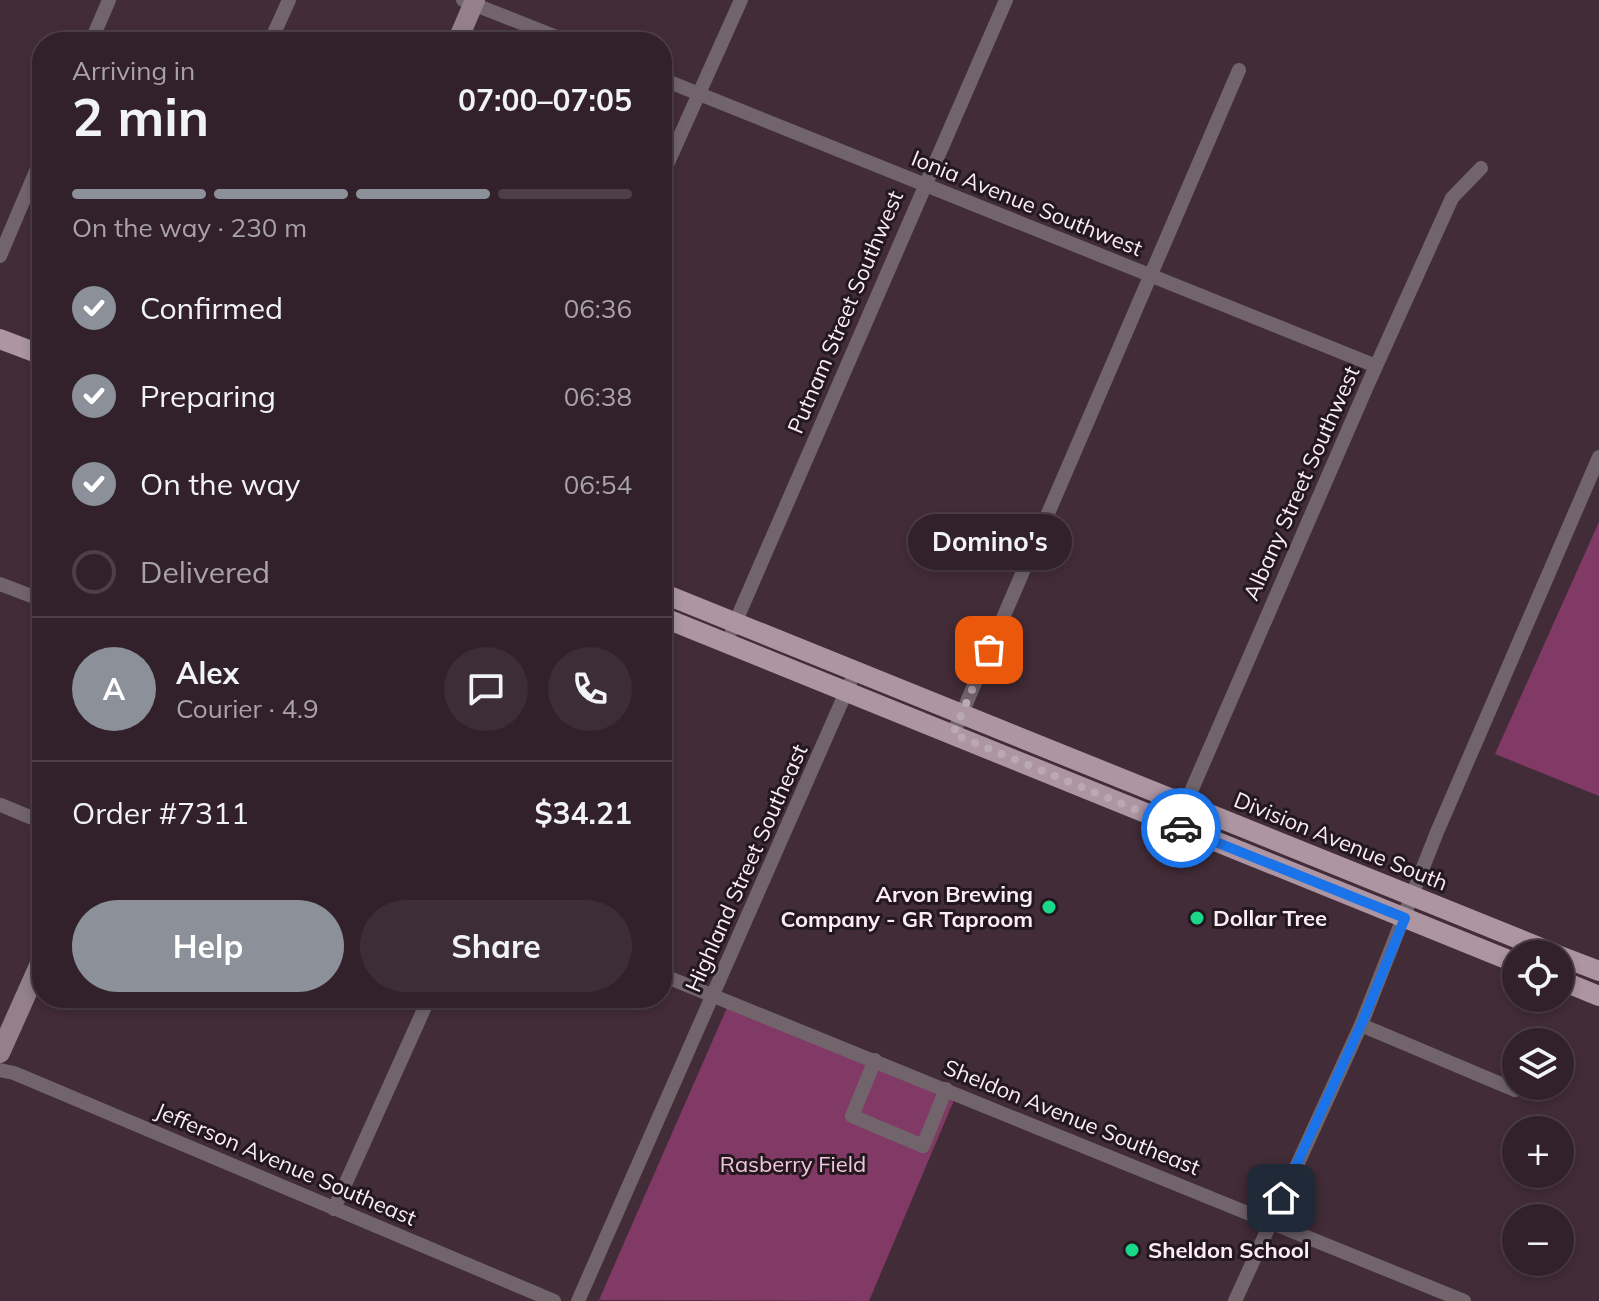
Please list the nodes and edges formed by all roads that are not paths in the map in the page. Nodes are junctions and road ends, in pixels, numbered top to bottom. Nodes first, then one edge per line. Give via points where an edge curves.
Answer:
1 (109, 0) edge
2 (289, 0) edge
3 (741, 0) edge
4 (1006, 0) edge
5 (471, 1) edge
6 (95, 32) edge
7 (275, 32) edge
8 (460, 32) edge
9 (545, 32) edge
10 (1239, 70) dead end
11 (672, 83) edge
12 (698, 93) junction
13 (672, 153) edge
14 (1481, 168) dead end
15 (32, 181) edge
16 (924, 186) junction
17 (0, 256) edge
18 (1150, 277) junction
19 (0, 339) edge
20 (32, 351) edge
21 (1376, 366) junction
22 (1599, 457) edge
23 (0, 584) edge
24 (32, 596) edge
25 (672, 599) edge
26 (672, 620) edge
27 (730, 634) junction
28 (855, 672) junction
29 (846, 692) junction
30 (957, 725) junction
31 (1185, 803) junction
32 (1, 805) edge
33 (32, 818) edge
34 (1176, 826) junction
35 (1413, 896) junction
36 (1405, 918) junction
37 (1521, 940) edge
38 (1502, 957) edge
39 (1574, 961) edge
40 (1599, 971) edge
41 (672, 979) edge
42 (32, 981) edge
43 (1574, 986) edge
44 (714, 996) junction
45 (1599, 996) edge
46 (424, 1008) edge
47 (1361, 1025) junction
48 (0, 1053) edge
49 (875, 1060) junction
50 (0, 1070) edge
51 (1502, 1085) edge
52 (946, 1089) junction
53 (334, 1209) junction
54 (1269, 1223) junction
55 (554, 1301) edge
56 (578, 1301) edge
57 (1235, 1301) edge
58 (1464, 1301) edge

1 - 6 street
2 - 7 street
3 - 12 street
4 - 16 street, Putnam Street Southwest
5 - 8 main road
5 - 9 street
10 - 18 street
11 - 12 street, Ionia Avenue Southwest
12 - 13 street
12 - 16 street, Ionia Avenue Southwest
14 - 21 street, Albany Street Southwest via 1452,198
15 - 17 street
16 - 18 street, Ionia Avenue Southwest
16 - 27 street, Putnam Street Southwest
18 - 21 street, Ionia Avenue Southwest
18 - 30 street
19 - 20 main road
21 - 31 street, Albany Street Southwest
22 - 35 street
23 - 24 street
25 - 27 main road, Division Avenue South
26 - 27 main road, Division Avenue South
27 - 28 main road, Division Avenue South
27 - 29 main road, Division Avenue South
28 - 29 street, Highland Street Southeast
28 - 30 main road, Division Avenue South
29 - 30 main road, Division Avenue South
29 - 44 street, Highland Street Southeast
30 - 31 main road, Division Avenue South
30 - 34 main road, Division Avenue South
31 - 34 street, Albany Street Southwest
31 - 35 main road, Division Avenue South
32 - 33 street
34 - 36 main road, Division Avenue South
35 - 36 street
35 - 37 main road, Division Avenue South
36 - 38 main road, Division Avenue South
36 - 47 street
39 - 40 main road, Division Avenue South
41 - 44 street, Sheldon Avenue Southeast
42 - 48 main road
43 - 45 main road
44 - 49 street, Sheldon Avenue Southeast
44 - 56 street, Highland Street Southeast
46 - 53 street
47 - 51 street
47 - 54 street
49 - 52 street, Sheldon Avenue Southeast
49 - 52 street via 852,1116 923,1146
50 - 53 street, Jefferson Avenue Southeast
52 - 54 street, Sheldon Avenue Southeast
53 - 55 street, Jefferson Avenue Southeast
54 - 57 street
54 - 58 street, Sheldon Avenue Southeast

